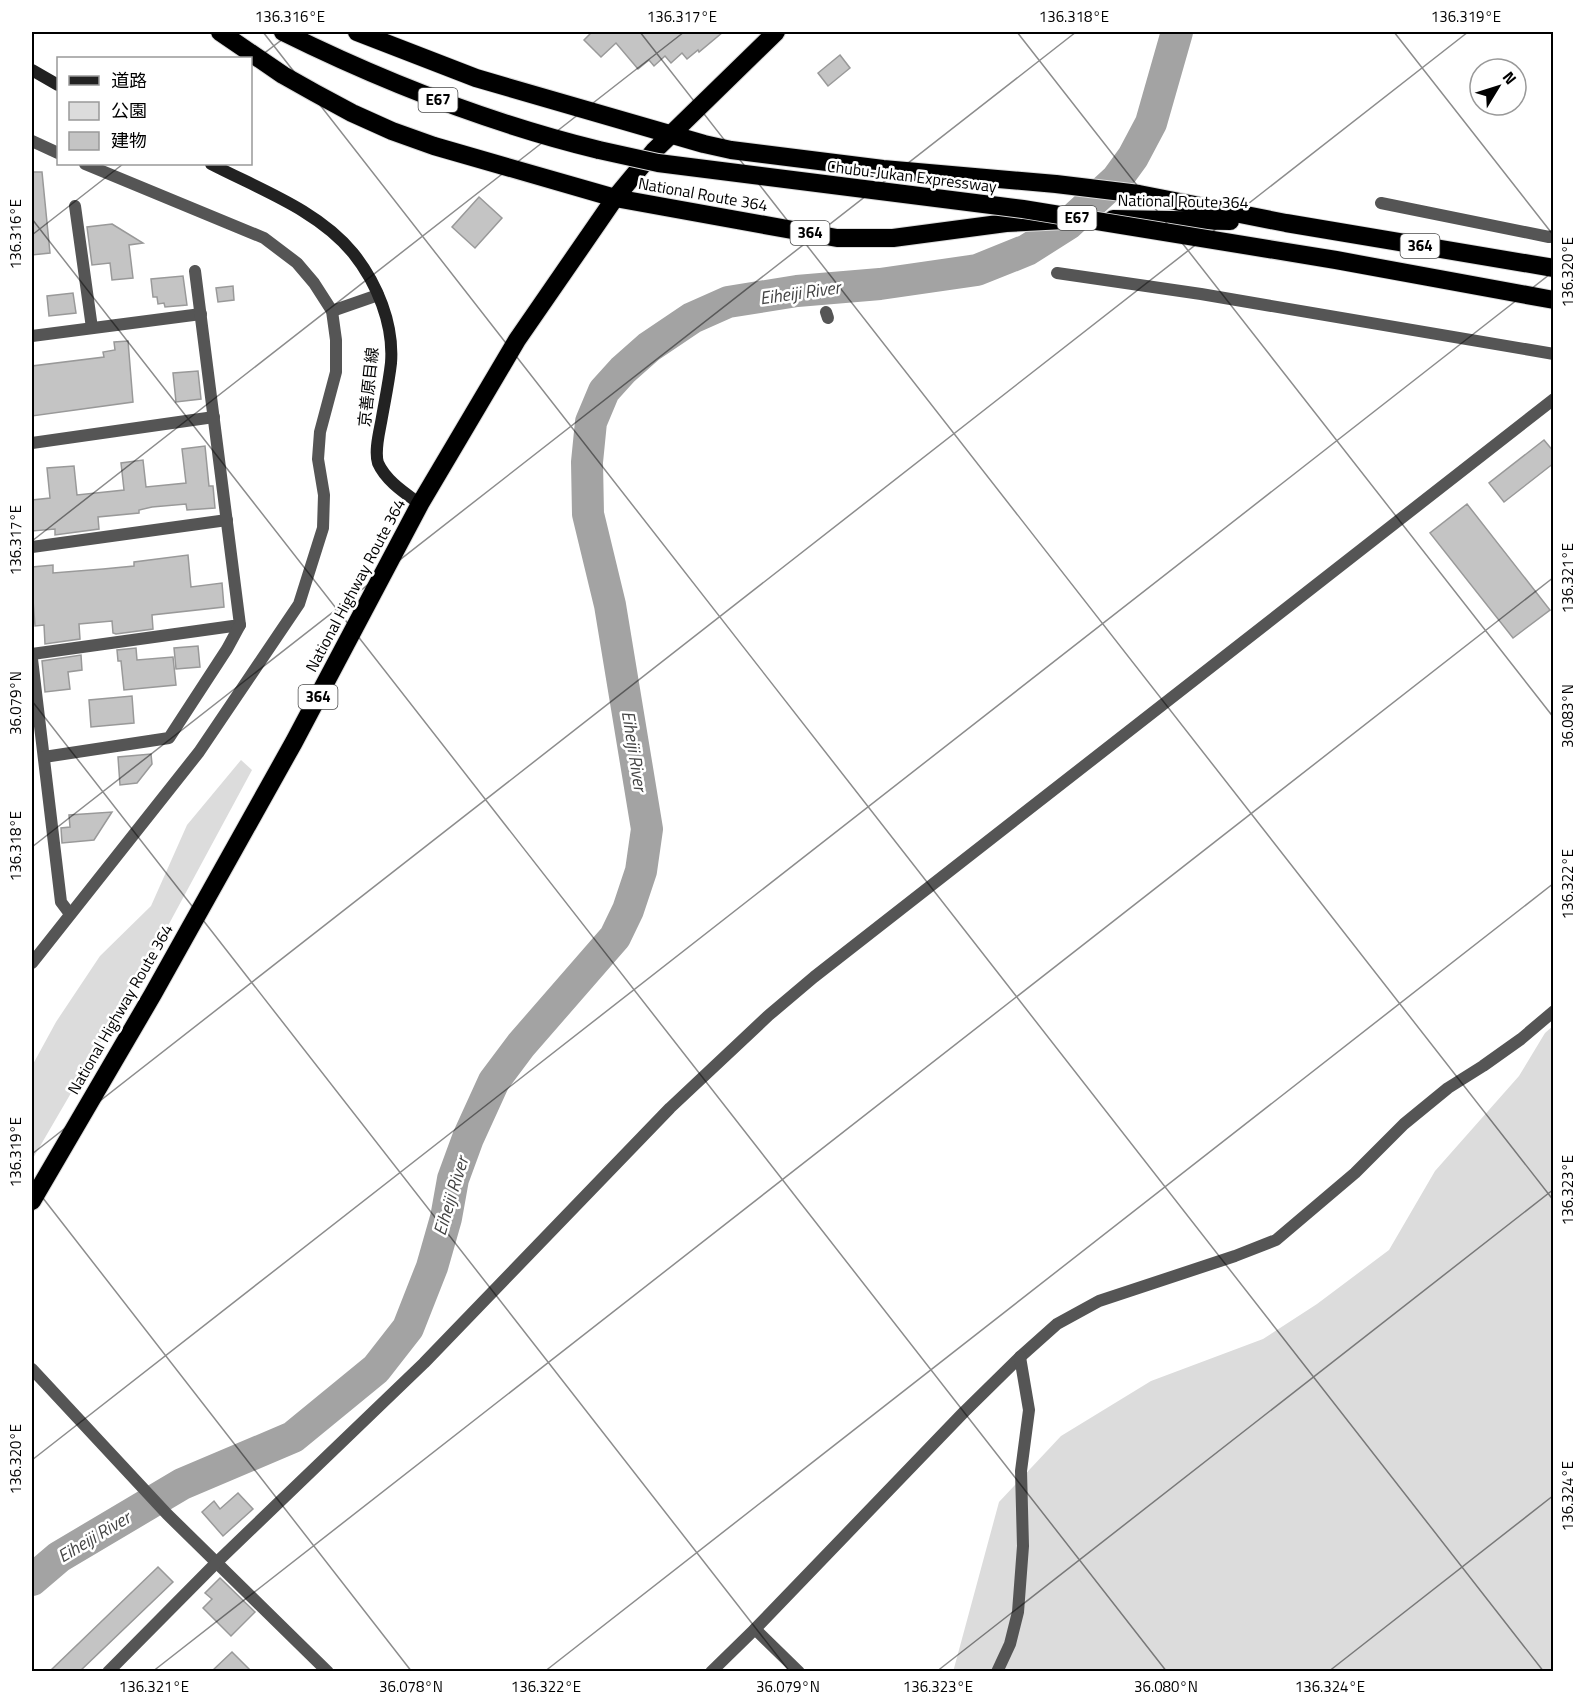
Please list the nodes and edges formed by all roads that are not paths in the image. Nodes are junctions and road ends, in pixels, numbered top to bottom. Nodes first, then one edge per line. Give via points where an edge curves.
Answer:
1 (220, 32) edge
2 (284, 32) edge
3 (357, 32) edge
4 (776, 32) edge
5 (32, 70) edge
6 (57, 84) edge
7 (670, 133) junction
8 (32, 141) edge
9 (57, 153) edge
10 (87, 165) edge
11 (213, 165) edge
12 (615, 198) junction
13 (1381, 203) dead end
14 (75, 206) dead end
15 (1286, 223) junction
16 (1554, 236) edge
17 (1554, 268) edge
18 (195, 271) dead end
19 (1057, 273) dead end
20 (378, 295) junction
21 (1554, 300) edge
22 (332, 311) junction
23 (201, 314) junction
24 (92, 328) junction
25 (32, 336) edge
26 (1554, 354) edge
27 (1554, 399) edge
28 (214, 417) junction
29 (32, 443) edge
30 (420, 504) junction
31 (227, 520) junction
32 (32, 547) edge
33 (240, 625) junction
34 (32, 654) edge
35 (32, 659) edge
36 (44, 757) junction
37 (70, 914) junction
38 (32, 963) edge
39 (1554, 1011) edge
40 (32, 1201) edge
41 (1020, 1357) junction
42 (32, 1369) edge
43 (217, 1563) junction
44 (755, 1629) junction
45 (108, 1671) edge
46 (328, 1671) edge
47 (711, 1671) edge
48 (799, 1671) edge
49 (997, 1671) edge

1 - 12 highway, National Route 364 via 315,93 392,130 434,146
2 - 21 highway, Chubu-Jukan Expressway / E67, bridge via 493,121 658,163 1023,209
3 - 7 highway, National Route 364 via 476,78
4 - 7 highway, National Highway Route 364 / 364
5 - 6 main road
7 - 12 highway, National Highway Route 364 / 364
7 - 15 highway, National Route 364 / 364 via 730,150 1139,194
8 - 9 street
10 - 22 street via 264,238 297,263
11 - 20 main road, 京善原目線 via 305,212 332,233 364,268
12 - 15 highway, National Route 364 / 364, bridge via 837,238 893,238 1006,222 1121,219
12 - 30 highway, National Highway Route 364 / 364 via 517,340
13 - 16 street
14 - 24 street
15 - 17 highway, National Route 364 / 364
18 - 23 street
19 - 26 street
20 - 22 street
20 - 30 main road, 京善原目線 via 389,330 391,362 377,460 398,488
22 - 37 street via 336,372 320,432 318,459 324,495 323,528 299,603 199,752
23 - 24 street
23 - 28 street
24 - 25 street
27 - 43 street via 769,1015 670,1108 424,1363
28 - 29 street
28 - 31 street
30 - 40 highway, National Highway Route 364 / 364 via 294,742
31 - 32 street
31 - 33 street
33 - 34 street
33 - 36 street via 169,738
35 - 36 street
36 - 37 street via 61,902
37 - 38 street
39 - 41 street via 1404,1124 1355,1173 1276,1240 1099,1301 1057,1324
41 - 44 street
41 - 49 street via 1029,1410 1021,1471 1023,1546 1018,1612 1010,1644
42 - 43 street via 140,1487
43 - 45 street
43 - 46 street
44 - 47 street
44 - 48 street

